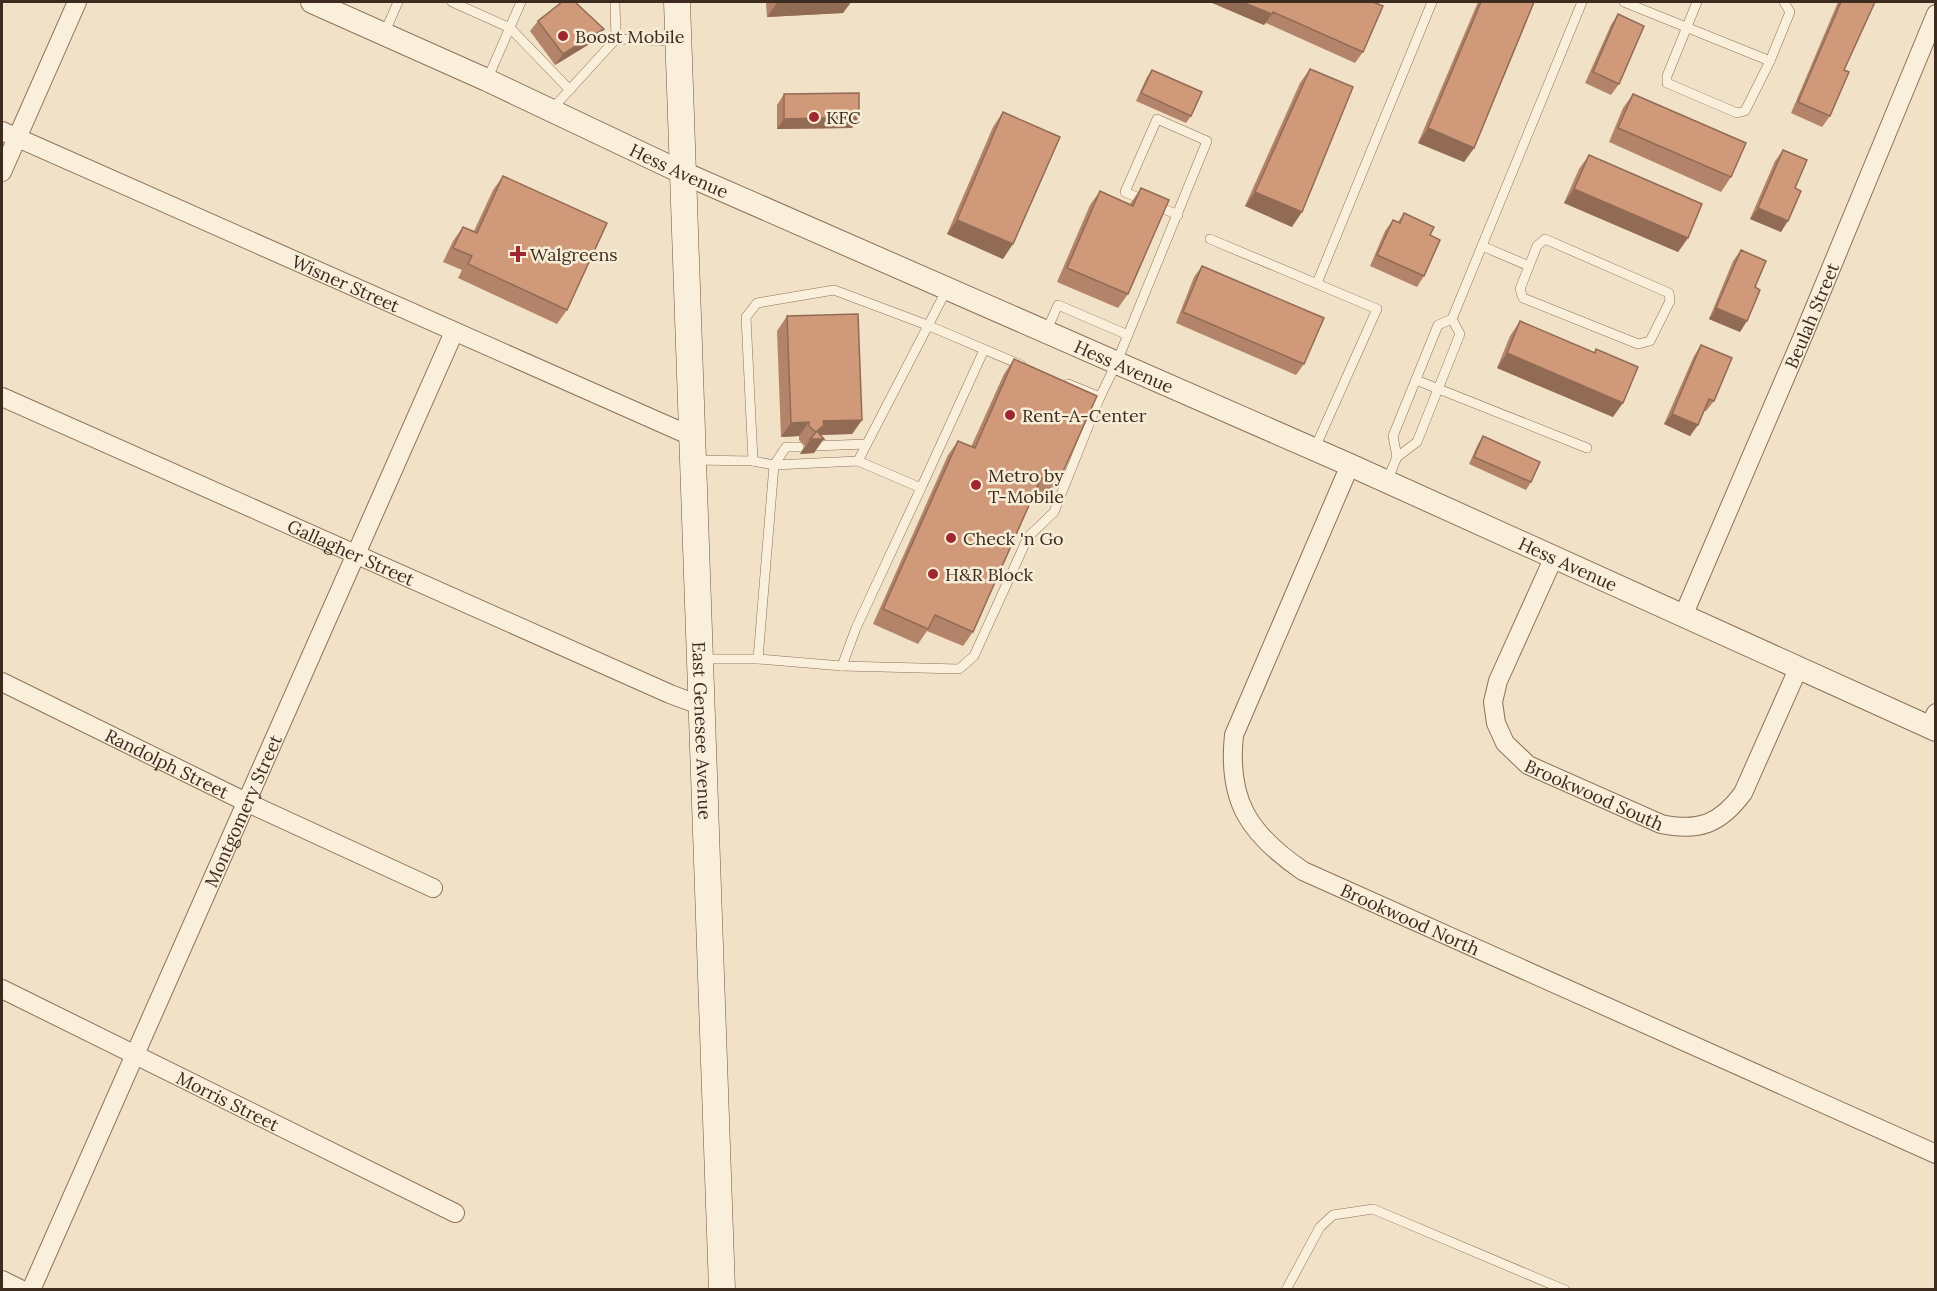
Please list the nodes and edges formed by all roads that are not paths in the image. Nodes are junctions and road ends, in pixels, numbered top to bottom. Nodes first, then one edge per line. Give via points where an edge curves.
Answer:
1 (77, 2) edge
2 (312, 2) edge
3 (398, 2) edge
4 (452, 2) edge
5 (521, 2) edge
6 (615, 2) edge
7 (677, 2) edge
8 (1432, 2) edge
9 (1582, 2) edge
10 (1624, 2) edge
11 (1698, 2) edge
12 (1784, 2) edge
13 (1935, 14) edge
14 (1687, 27) junction
15 (510, 28) junction
16 (384, 34) junction
17 (616, 39) junction
18 (678, 41) junction
19 (1770, 61) junction
20 (487, 80) junction
21 (570, 90) junction
22 (551, 110) junction
23 (9, 134) edge
24 (2, 172) edge
25 (681, 172) junction
26 (1178, 215) junction
27 (1210, 239) dead end
28 (1482, 246) junction
29 (1529, 266) junction
30 (1317, 283) junction
31 (946, 289) junction
32 (1452, 319) junction
33 (927, 325) junction
34 (454, 332) junction
35 (1045, 332) junction
36 (1128, 335) junction
37 (984, 350) junction
38 (1116, 364) junction
39 (1026, 367) edge
40 (1058, 380) edge
41 (1416, 380) junction
42 (1438, 388) junction
43 (2, 397) edge
44 (1100, 397) junction
45 (866, 444) junction
46 (814, 446) edge
47 (799, 447) dead end
48 (692, 448) junction
49 (1587, 448) dead end
50 (1314, 450) junction
51 (1397, 457) junction
52 (753, 461) junction
53 (858, 461) junction
54 (774, 465) junction
55 (1350, 465) junction
56 (1387, 483) junction
57 (921, 488) junction
58 (356, 555) junction
59 (1553, 559) junction
60 (1683, 616) junction
61 (700, 659) junction
62 (758, 659) junction
63 (842, 666) junction
64 (1798, 669) junction
65 (2, 682) edge
66 (702, 706) junction
67 (1933, 724) edge
68 (248, 802) junction
69 (433, 888) dead end
70 (2, 989) edge
71 (135, 1054) junction
72 (1935, 1154) edge
73 (455, 1213) dead end
74 (2, 1280) edge
75 (22, 1290) edge
76 (31, 1290) edge
77 (722, 1290) edge
78 (1286, 1290) edge
79 (1564, 1290) edge

1 - 23 street
2 - 16 street, Hess Avenue
3 - 16 lane
4 - 15 lane
5 - 15 lane
6 - 17 lane
7 - 18 main road, East Genesee Avenue
8 - 30 lane
9 - 28 lane
10 - 14 lane
11 - 14 lane
12 - 19 lane via 1790,12
13 - 60 street, Beulah Street
14 - 19 lane
14 - 19 lane via 1667,83 1737,113 1745,111
15 - 20 lane
15 - 21 lane
16 - 20 street, Hess Avenue
17 - 18 lane
17 - 21 lane
18 - 25 main road, East Genesee Avenue
20 - 22 street, Hess Avenue
21 - 22 lane
22 - 25 street, Hess Avenue
23 - 24 street
23 - 34 street, Wisner Street
25 - 31 street, Hess Avenue
25 - 48 main road, East Genesee Avenue
26 - 26 lane via 1207,141 1157,119 1125,192
26 - 36 lane
27 - 30 lane
28 - 29 lane
28 - 32 lane
29 - 29 lane via 1520,289 1523,298 1638,344 1650,341 1670,301 1669,293 1545,239 1537,246
30 - 50 lane via 1377,309
31 - 33 lane
31 - 35 street, Hess Avenue
32 - 41 lane via 1438,325
32 - 42 lane via 1460,334
33 - 37 lane
33 - 45 lane
33 - 52 lane via 834,290 757,303 746,317
34 - 48 street, Wisner Street
34 - 58 street, Montgomery Street
35 - 36 lane via 1058,305
35 - 38 street, Hess Avenue
36 - 38 lane
37 - 39 lane
37 - 57 lane
38 - 44 lane
38 - 50 street, Hess Avenue
40 - 44 lane
41 - 42 lane
41 - 51 lane via 1393,436
42 - 49 lane
42 - 51 lane via 1417,442
43 - 58 street, Gallagher Street
44 - 63 lane via 1054,512 1028,537 974,656 959,669
45 - 46 lane
45 - 53 lane
47 - 54 lane via 786,447
48 - 52 lane
48 - 61 main road, East Genesee Avenue
50 - 55 street, Hess Avenue
51 - 56 lane
52 - 54 lane
53 - 54 lane
53 - 57 lane
54 - 62 lane
55 - 56 street, Hess Avenue
55 - 72 street, Brookwood North via 1234,735 1231,765 1237,798 1251,826 1275,852 1303,870
56 - 59 street, Hess Avenue
57 - 63 lane
58 - 66 street, Gallagher Street
58 - 68 street, Montgomery Street
59 - 60 street, Hess Avenue
59 - 64 street, Brookwood South via 1498,681 1493,702 1496,723 1505,743 1527,765 1661,824 1678,828 1717,820 1731,810 1743,793
60 - 64 street, Hess Avenue
61 - 62 lane
61 - 66 main road, East Genesee Avenue
62 - 63 lane
64 - 67 street, Hess Avenue
65 - 68 street, Randolph Street
66 - 77 main road, East Genesee Avenue
68 - 69 street, Randolph Street
68 - 71 street, Montgomery Street
70 - 71 street, Morris Street
71 - 73 street, Morris Street
71 - 76 street, Montgomery Street
74 - 75 street
78 - 79 lane via 1320,1227 1333,1215 1373,1209

